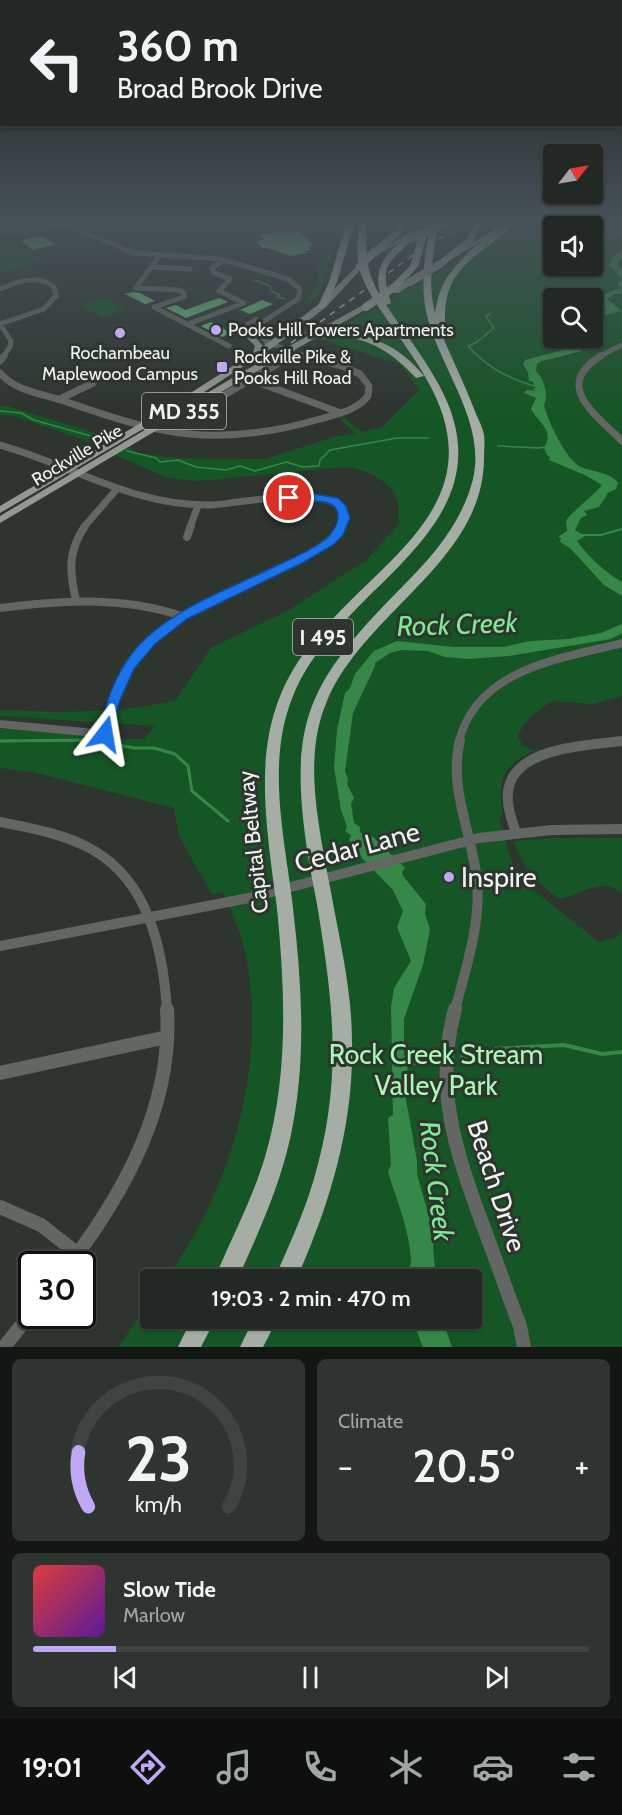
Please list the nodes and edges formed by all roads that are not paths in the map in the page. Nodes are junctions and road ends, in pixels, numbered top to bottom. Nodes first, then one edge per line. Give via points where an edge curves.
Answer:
1 (49, 284) edge
2 (139, 284) edge
3 (226, 284) edge
4 (294, 284) edge
5 (332, 284) edge
6 (342, 284) edge
7 (370, 284) edge
8 (382, 284) edge
9 (399, 284) edge
10 (406, 284) edge
11 (426, 284) edge
12 (447, 284) edge
13 (394, 289) junction
14 (322, 306) junction
15 (287, 307) junction
16 (366, 307) joint
17 (0, 324) edge
18 (188, 324) junction
19 (396, 327) junction
20 (315, 336) junction
21 (251, 338) junction
22 (272, 344) junction
23 (622, 345) edge
24 (229, 346) dead end
25 (257, 352) junction
26 (292, 352) junction
27 (0, 361) edge
28 (0, 373) edge
29 (249, 379) junction
30 (3, 381) edge
31 (93, 383) dead end
32 (461, 391) junction
33 (60, 399) junction
34 (342, 413) junction
35 (144, 424) junction
36 (161, 428) junction
37 (453, 436) junction
38 (622, 441) edge
39 (0, 445) edge
40 (69, 469) junction
41 (80, 473) junction
42 (116, 490) junction
43 (198, 506) junction
44 (0, 510) edge
45 (0, 520) edge
46 (187, 537) dead end
47 (76, 600) junction
48 (0, 608) edge
49 (182, 616) junction
50 (622, 644) edge
51 (0, 724) edge
52 (622, 741) edge
53 (0, 822) edge
54 (622, 829) edge
55 (516, 833) junction
56 (468, 841) junction
57 (150, 918) junction
58 (0, 946) edge
59 (167, 1037) junction
60 (0, 1073) edge
61 (0, 1207) edge
62 (66, 1251) edge
63 (80, 1251) edge
64 (230, 1269) edge
65 (290, 1269) edge
66 (18, 1329) edge
67 (199, 1329) edge
68 (261, 1329) edge
69 (4, 1347) edge
70 (189, 1347) edge
71 (251, 1347) edge
72 (524, 1347) edge

1 - 17 street via 56,296 44,309
2 - 18 street via 136,288 184,293 184,297 154,307
3 - 18 street via 219,291 244,303
4 - 15 street via 300,294
5 - 14 highway
6 - 14 main road, Rockville Pike / MD 355
7 - 19 highway, Capital Beltway / I 495
8 - 19 highway
9 - 13 highway
10 - 13 main road, bridge
11 - 32 highway, I 495 via 429,313
12 - 32 highway via 441,302 441,327
13 - 16 highway, bridge
14 - 22 main road, Rockville Pike / MD 355
15 - 21 street via 245,325 243,332
15 - 22 street via 251,328 252,333
16 - 20 main road, Rockville Pike / MD 355
17 - 27 street via 11,341
18 - 24 street
19 - 37 highway, Capital Beltway / I 495 via 438,393
20 - 26 main road, Rockville Pike / MD 355
20 - 37 highway via 359,336 403,358 432,394
21 - 22 street
21 - 25 main road via 259,346
22 - 25 main road, Rockville Pike / MD 355
22 - 26 street
23 - 38 street via 591,361 578,383 585,405
25 - 35 main road, Rockville Pike / MD 355
26 - 29 street, Rockville Pike
26 - 34 street via 360,374 369,386 368,396 357,407
26 - 36 main road, Rockville Pike / MD 355
28 - 30 street
29 - 34 street
29 - 36 street, Rockville Pike
30 - 33 street
31 - 33 street
32 - 65 highway, I 495, bridge via 476,427 481,454 473,504 452,539 345,655 323,692 312,723 306,779 341,1007 343,1054 332,1148 318,1203
33 - 35 street
34 - 36 street via 254,434 189,434
35 - 36 street
35 - 40 main road, Rockville Pike / MD 355
36 - 41 main road, Rockville Pike / MD 355
37 - 64 highway, Capital Beltway / I 495, bridge via 455,453 449,484 425,531 317,644 286,692 277,718 270,749 270,786 294,1015 288,1091 280,1139 265,1189
39 - 40 street
40 - 41 street
40 - 44 main road, Rockville Pike / MD 355
41 - 42 street
41 - 45 main road, Rockville Pike / MD 355
42 - 43 street
42 - 47 street via 74,544 69,571
43 - 46 street
43 - 49 street via 308,496 334,501 342,508 344,518 338,533 321,548
47 - 48 street
47 - 49 street via 132,601
49 - 51 street via 151,641 128,667 113,700 105,734
50 - 56 street, Beach Drive via 559,656 527,668 496,686 474,708 460,735 455,762
52 - 55 street via 559,751 521,766 506,790 508,814
53 - 57 street via 73,840 97,853 117,868 143,901
54 - 55 street, Cedar Lane
55 - 56 street, Cedar Lane
56 - 57 street, Cedar Lane via 249,898
56 - 72 street, Beach Drive via 477,879 477,910 471,950 448,1034 446,1101 457,1156 520,1326
57 - 58 street, Cedar Lane
57 - 59 street via 158,936
59 - 60 street
59 - 63 street via 162,1082 144,1143 116,1200
61 - 62 street via 41,1225
66 - 69 street
67 - 70 highway
68 - 71 highway

